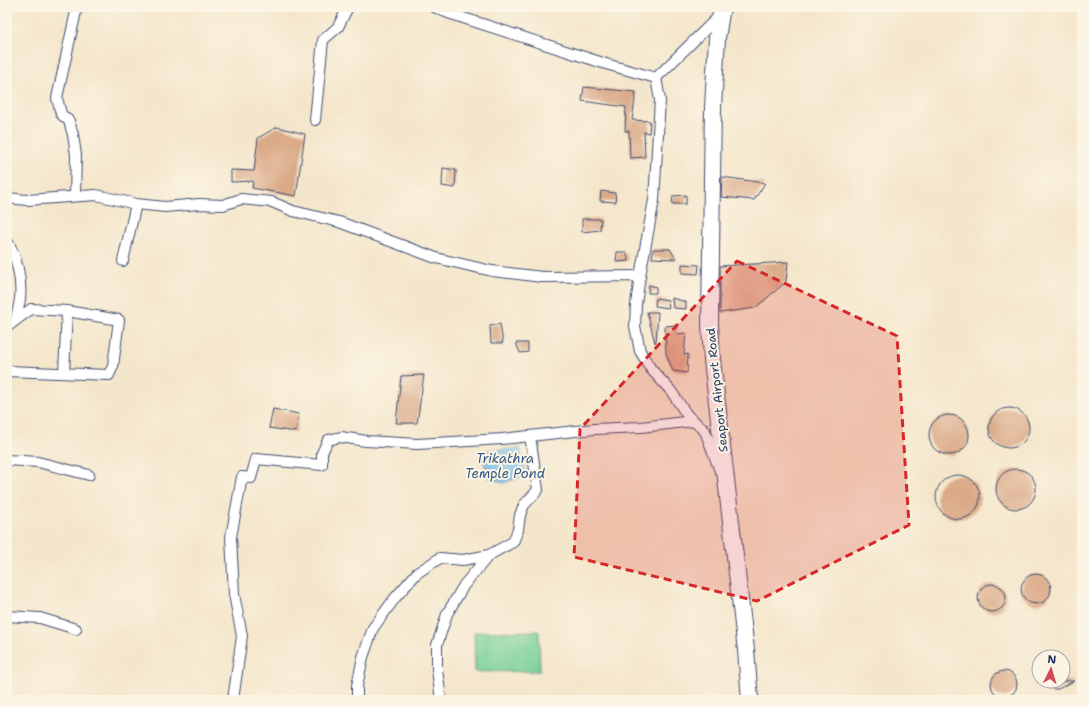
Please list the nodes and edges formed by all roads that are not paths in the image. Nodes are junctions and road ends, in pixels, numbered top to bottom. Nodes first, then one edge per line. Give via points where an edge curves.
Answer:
1 (77, 7) edge
2 (348, 7) edge
3 (434, 7) edge
4 (722, 10) edge
5 (656, 78) junction
6 (315, 120) dead end
7 (75, 196) junction
8 (7, 198) edge
9 (136, 204) junction
10 (7, 241) edge
11 (123, 261) dead end
12 (640, 276) junction
13 (67, 311) junction
14 (16, 320) junction
15 (7, 327) edge
16 (7, 371) edge
17 (64, 374) junction
18 (694, 421) junction
19 (530, 436) junction
20 (7, 460) edge
21 (88, 475) dead end
22 (727, 490) junction
23 (489, 555) junction
24 (464, 560) junction
25 (470, 577) junction
26 (7, 616) edge
27 (76, 629) dead end
28 (233, 700) edge
29 (357, 700) edge
30 (441, 700) edge
31 (750, 700) edge

1 - 7 street via 57,98 61,114 69,121 73,135 76,155
2 - 6 street via 338,27 322,40
3 - 5 street
4 - 5 street
4 - 22 main road, Seaport Airport Road via 717,38 713,107 710,324
5 - 12 street via 660,100 654,200
7 - 8 street via 27,200
7 - 9 street via 96,195
9 - 11 street
9 - 12 street via 165,207 223,205 240,199 272,202 293,211 340,222 436,258 492,271 542,277
10 - 14 street via 18,267 20,298
12 - 18 street via 635,326 640,351 651,369
13 - 14 street via 31,309
13 - 17 street
13 - 17 street via 119,320 114,366 109,375
14 - 15 street
16 - 17 street
18 - 19 street
18 - 22 street via 705,431
19 - 23 street via 538,490 524,505 513,542
19 - 28 street via 418,444 342,438 328,440 322,453 322,465 256,459 251,478 242,477 232,538 234,594 242,636
20 - 21 street via 38,462
22 - 31 main road, Seaport Airport Road
23 - 24 street
23 - 25 street
24 - 25 street
24 - 29 street via 440,558 417,573 395,598 373,628 362,658
25 - 30 street via 447,614 437,645
26 - 27 street via 40,618

